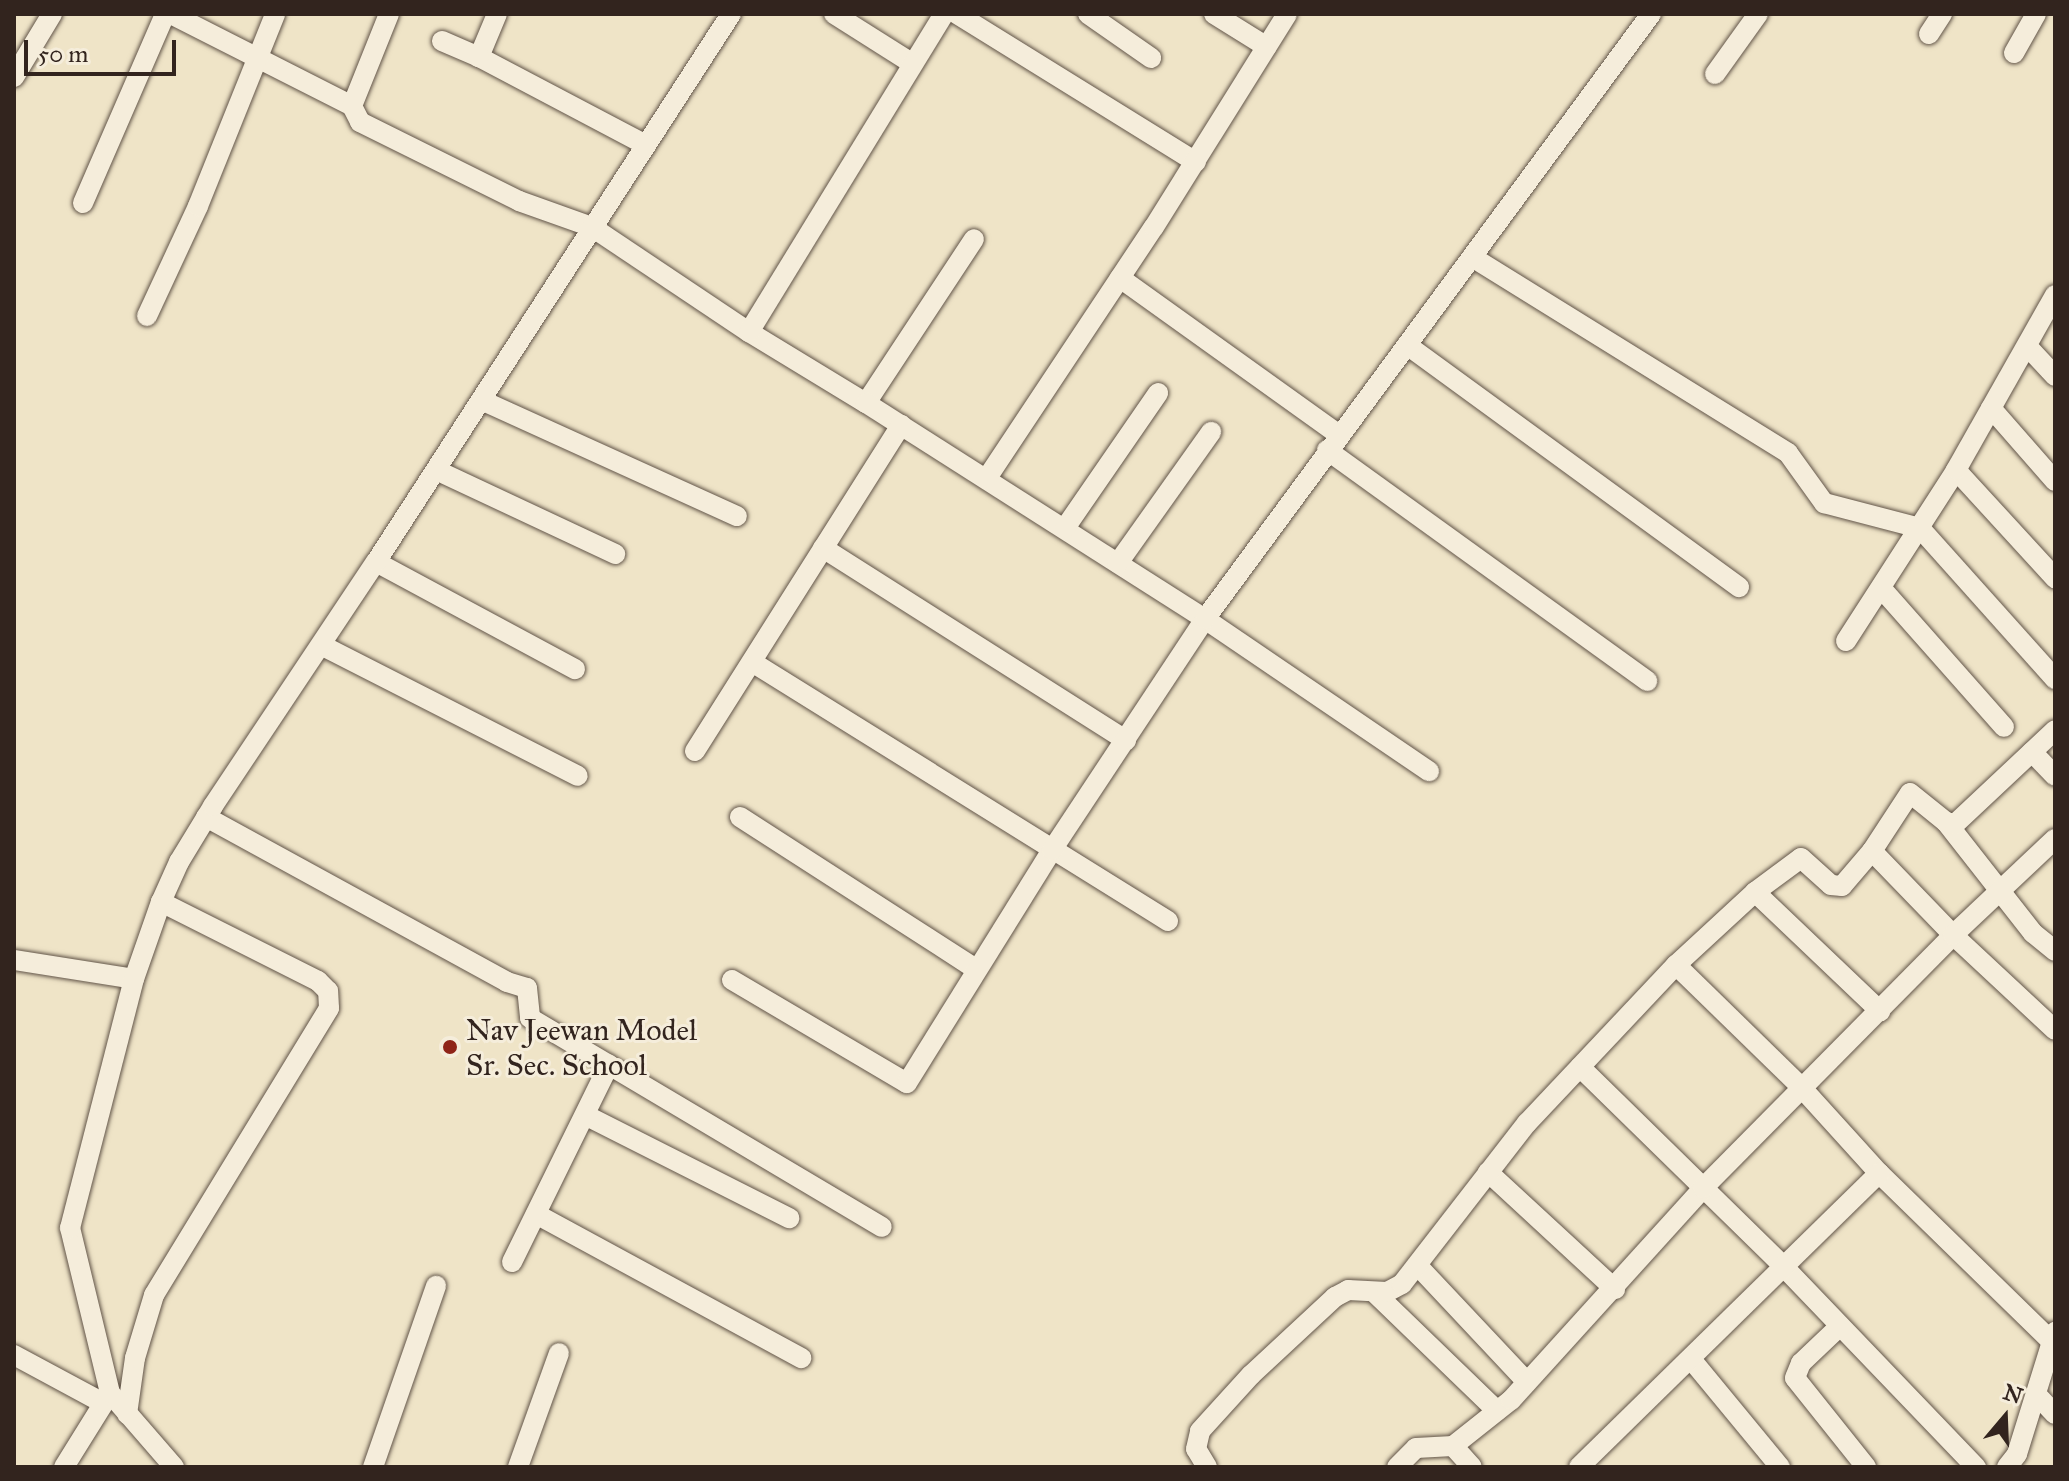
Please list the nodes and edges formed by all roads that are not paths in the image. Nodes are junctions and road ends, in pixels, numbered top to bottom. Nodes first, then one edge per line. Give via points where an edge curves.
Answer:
1 (52, 14) edge
2 (168, 14) edge
3 (275, 14) edge
4 (389, 14) edge
5 (497, 14) edge
6 (731, 14) edge
7 (834, 14) edge
8 (944, 14) edge
9 (957, 14) edge
10 (1088, 14) edge
11 (1214, 14) edge
12 (1287, 14) edge
13 (1651, 14) edge
14 (1758, 14) edge
15 (1942, 14) edge
16 (2036, 14) edge
17 (1929, 34) dead end
18 (442, 41) dead end
19 (1267, 47) junction
20 (2014, 53) dead end
21 (479, 57) junction
22 (1151, 58) dead end
23 (256, 60) junction
24 (913, 64) junction
25 (1715, 74) dead end
26 (14, 77) edge
27 (352, 106) junction
28 (646, 145) junction
29 (1196, 162) junction
30 (83, 203) dead end
31 (592, 227) junction
32 (974, 239) dead end
33 (1472, 257) junction
34 (1120, 278) junction
35 (2055, 295) edge
36 (147, 316) dead end
37 (749, 332) junction
38 (1407, 345) junction
39 (2027, 346) junction
40 (2055, 376) edge
41 (1158, 393) dead end
42 (481, 400) junction
43 (866, 403) junction
44 (1991, 408) junction
45 (901, 425) junction
46 (1211, 432) dead end
47 (1333, 442) junction
48 (436, 470) junction
49 (1956, 470) junction
50 (987, 478) junction
51 (2055, 481) edge
52 (737, 516) dead end
53 (1065, 528) junction
54 (1920, 528) junction
55 (823, 548) junction
56 (615, 554) dead end
57 (376, 562) junction
58 (1118, 563) junction
59 (2055, 578) edge
60 (1739, 587) dead end
61 (1882, 589) junction
62 (1205, 619) junction
63 (1846, 641) dead end
64 (321, 645) junction
65 (752, 662) junction
66 (575, 669) dead end
67 (2054, 677) edge
68 (1647, 681) dead end
69 (2004, 727) dead end
70 (2055, 730) edge
71 (1126, 740) junction
72 (695, 751) dead end
73 (2032, 752) junction
74 (1429, 771) dead end
75 (578, 776) dead end
76 (2055, 776) edge
77 (206, 817) junction
78 (740, 817) dead end
79 (1946, 822) junction
80 (2053, 845) edge
81 (1052, 850) junction
82 (1872, 851) junction
83 (1755, 892) junction
84 (1999, 892) junction
85 (161, 902) junction
86 (1168, 921) dead end
87 (1953, 935) junction
88 (2055, 951) edge
89 (14, 960) edge
90 (1676, 965) junction
91 (976, 969) junction
92 (134, 979) junction
93 (732, 980) dead end
94 (1880, 1011) junction
95 (2055, 1030) edge
96 (609, 1065) junction
97 (1580, 1067) junction
98 (1801, 1087) junction
99 (585, 1115) junction
100 (1488, 1172) junction
101 (1879, 1173) junction
102 (1703, 1188) junction
103 (536, 1214) junction
104 (789, 1218) dead end
105 (882, 1227) dead end
106 (512, 1262) dead end
107 (1418, 1266) junction
108 (1783, 1266) junction
109 (436, 1286) dead end
110 (1615, 1289) junction
111 (1376, 1294) junction
112 (1840, 1326) junction
113 (2054, 1337) edge
114 (559, 1353) dead end
115 (14, 1355) edge
116 (801, 1358) dead end
117 (1691, 1359) junction
118 (1527, 1382) junction
119 (2037, 1395) junction
120 (106, 1398) junction
121 (1497, 1411) junction
122 (127, 1414) junction
123 (2055, 1414) edge
124 (1453, 1446) junction
125 (2018, 1463) edge
126 (1209, 1466) edge
127 (64, 1467) edge
128 (174, 1467) edge
129 (373, 1467) edge
130 (518, 1467) edge
131 (1397, 1467) edge
132 (1472, 1467) edge
133 (1579, 1467) edge
134 (1780, 1467) edge
135 (1866, 1467) edge
136 (1976, 1467) edge

1 - 26 street
2 - 23 street
2 - 30 street
3 - 23 street
4 - 27 street
5 - 21 street
6 - 28 street
7 - 24 street
8 - 24 street
9 - 29 street
10 - 22 street
11 - 19 street
12 - 19 street
13 - 33 street
14 - 25 street
15 - 17 street
16 - 20 street
18 - 21 street
19 - 29 street
21 - 28 street
23 - 27 street
23 - 36 street
24 - 37 street
27 - 31 street via 360,122 374,130 519,201
28 - 31 street
29 - 34 street
31 - 37 street
31 - 42 street
32 - 43 street
33 - 38 street
33 - 54 street via 1788,453 1824,503
34 - 47 street
34 - 50 street
35 - 39 street
37 - 43 street
38 - 47 street
38 - 60 street
39 - 40 street
39 - 44 street
41 - 53 street
42 - 48 street
42 - 52 street
43 - 45 street
44 - 49 street
44 - 51 street
45 - 50 street
45 - 55 street
46 - 58 street
47 - 62 street
47 - 68 street
48 - 56 street
48 - 57 street
49 - 54 street
49 - 59 street
50 - 53 street
53 - 58 street
54 - 61 street
54 - 67 street
55 - 65 street
55 - 71 street
57 - 64 street
57 - 66 street
58 - 62 street
61 - 63 street
61 - 69 street
62 - 71 street
62 - 74 street
64 - 75 street
64 - 77 street
65 - 72 street
65 - 81 street
70 - 73 street
71 - 81 street
73 - 76 street
73 - 79 street via 1955,824
77 - 85 street
77 - 96 street via 507,982 527,988 530,1018
78 - 91 street
79 - 82 street via 1910,793
79 - 84 street
80 - 84 street
81 - 86 street
81 - 91 street
82 - 83 street via 1842,886 1831,885 1801,858
82 - 87 street
83 - 90 street
83 - 94 street
84 - 87 street
84 - 88 street
85 - 92 street
85 - 122 street via 318,981 328,991 329,1008 154,1295 135,1358
87 - 94 street
87 - 95 street
89 - 92 street
90 - 97 street
90 - 98 street
91 - 93 street via 907,1083
92 - 120 street via 70,1228
94 - 98 street
96 - 99 street
96 - 105 street
97 - 100 street
97 - 102 street
98 - 101 street
98 - 102 street
99 - 103 street
99 - 104 street
100 - 107 street
100 - 110 street
101 - 108 street
101 - 113 street
102 - 108 street
102 - 110 street
103 - 106 street
103 - 116 street
107 - 111 street via 1402,1284
107 - 118 street
108 - 112 street
108 - 117 street
109 - 129 street
110 - 118 street
111 - 121 street
111 - 126 street via 1348,1290 1335,1297 1251,1375 1200,1431 1196,1449
112 - 135 street via 1801,1363 1795,1378
112 - 136 street
113 - 119 street
114 - 130 street
115 - 120 street
117 - 133 street
117 - 134 street
118 - 121 street
119 - 123 street
119 - 125 street
120 - 122 street
120 - 127 street
121 - 124 street
122 - 128 street
124 - 131 street via 1416,1448
124 - 132 street

